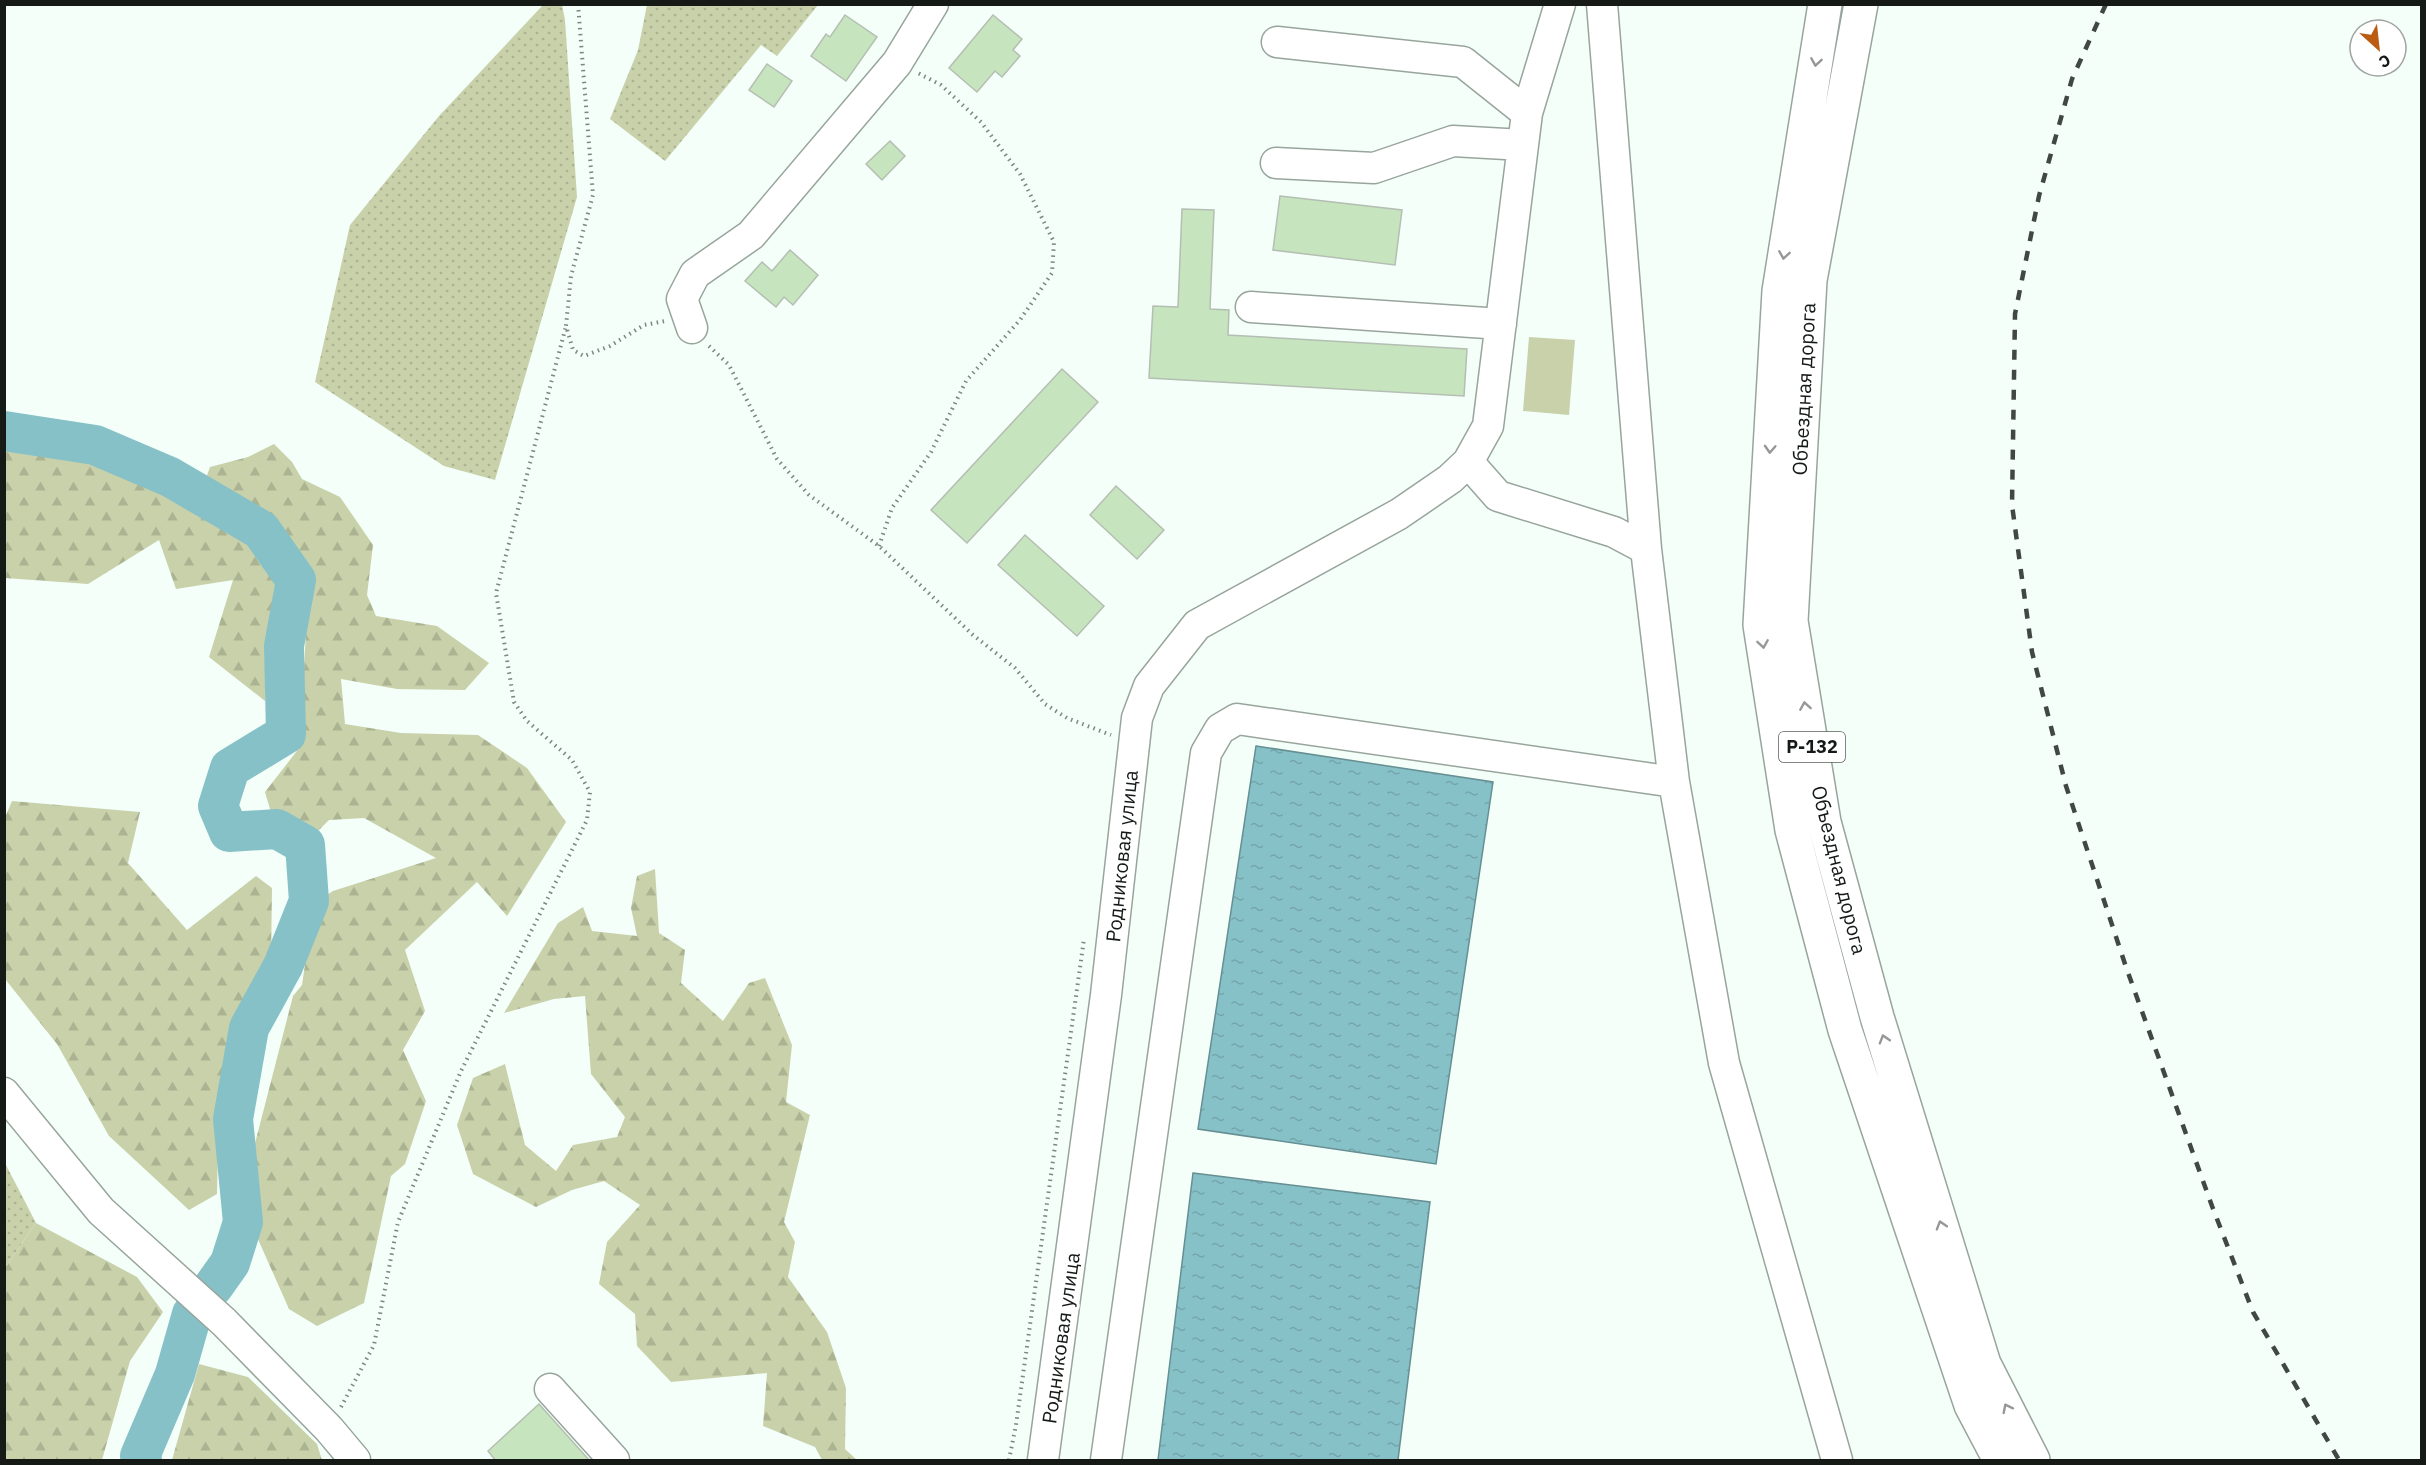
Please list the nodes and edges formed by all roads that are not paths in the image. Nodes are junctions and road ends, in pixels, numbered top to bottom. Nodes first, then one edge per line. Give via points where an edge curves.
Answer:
1 (933, 4) edge
2 (1560, 4) edge
3 (1602, 4) edge
4 (1825, 4) edge
5 (1861, 4) edge
6 (1277, 42) dead end
7 (1527, 113) junction
8 (1523, 146) junction
9 (1276, 163) dead end
10 (1251, 307) dead end
11 (1501, 324) junction
12 (692, 328) road end
13 (1468, 462) junction
14 (1646, 549) junction
15 (1674, 782) junction
16 (4, 1093) edge
17 (550, 1389) dead end
18 (355, 1461) edge
19 (614, 1461) edge
20 (1043, 1461) edge
21 (1106, 1461) edge
22 (1837, 1461) edge
23 (2000, 1461) edge
24 (2033, 1461) edge

1 - 12 street via 897,63 751,235 694,274 682,299
2 - 7 street
3 - 14 street
4 -> 23 highway, Объездная дорога / Р-132 via 1779,291 1760,625 1792,830 1845,1030 1971,1405
24 -> 5 highway, Объездная дорога / Р-132 via 1984,1364 1877,1017 1824,822 1791,621 1810,280
6 - 7 street via 1463,62
7 - 8 street
8 - 9 street via 1453,141 1374,168
8 - 11 street
10 - 11 street
11 - 13 street, Родниковая улица via 1488,426
13 - 14 street via 1498,496 1614,532
13 - 20 street, Родниковая улица via 1399,514 1197,625 1149,686 1137,718 1106,995
14 - 15 street
15 - 21 street via 1237,719 1220,729 1206,753
15 - 22 street via 1724,1063
16 - 18 street via 101,1211 224,1322 329,1429
17 - 19 street

